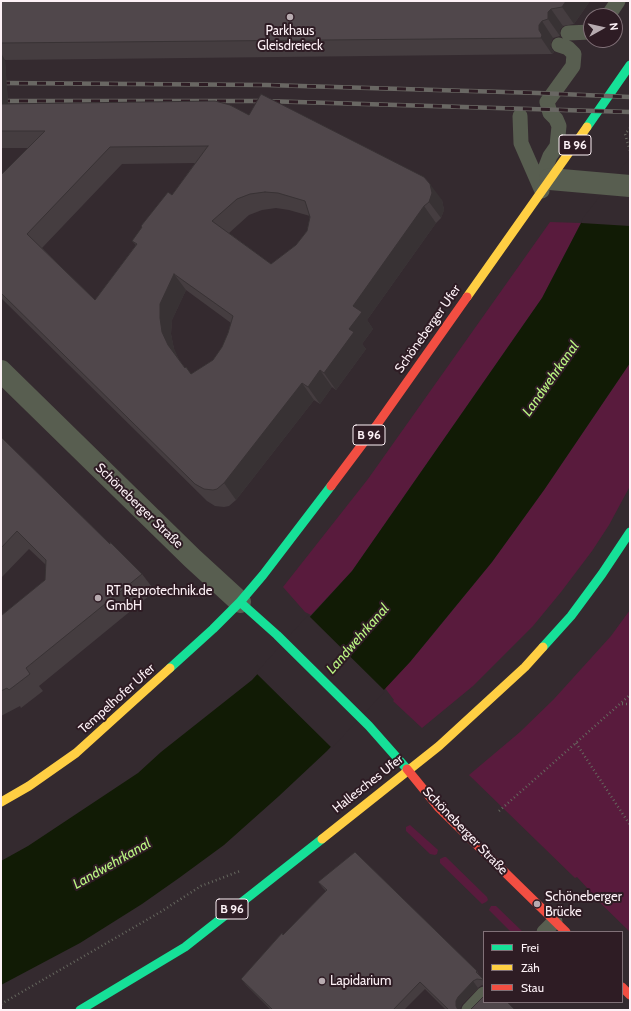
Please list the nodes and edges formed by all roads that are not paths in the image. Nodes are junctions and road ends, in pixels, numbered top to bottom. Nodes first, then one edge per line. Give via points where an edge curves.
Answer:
1 (583, 34) edge
2 (630, 65) edge
3 (520, 116) dead end
4 (546, 185) junction
5 (630, 186) edge
6 (1, 371) edge
7 (630, 532) edge
8 (240, 602) junction
9 (408, 770) junction
10 (1, 802) edge
11 (555, 921) junction
12 (545, 931) edge
13 (565, 931) edge
14 (483, 995) edge
15 (80, 1010) edge
16 (469, 1010) edge

1 - 4 lane via 563,39 574,54 573,66 547,102 550,113 556,118 559,126 557,146 545,170
2 - 4 main road, Schöneberger Ufer / B 96
3 - 4 lane via 521,143
4 - 5 street
4 - 8 main road, Schöneberger Ufer / B 96 via 376,426
6 - 8 street, Schöneberger Straße
7 - 9 main road, Hallesches Ufer / B 96 via 571,616 525,667 439,746
8 - 9 main road, Schöneberger Straße via 369,726
8 - 10 main road, Tempelhofer Ufer / B 96 via 76,753
9 - 11 main road, Schöneberger Straße via 438,807
9 - 15 main road, Hallesches Ufer / B 96 via 185,947
11 - 12 lane
11 - 13 main road, Schöneberger Straße
14 - 16 lane

